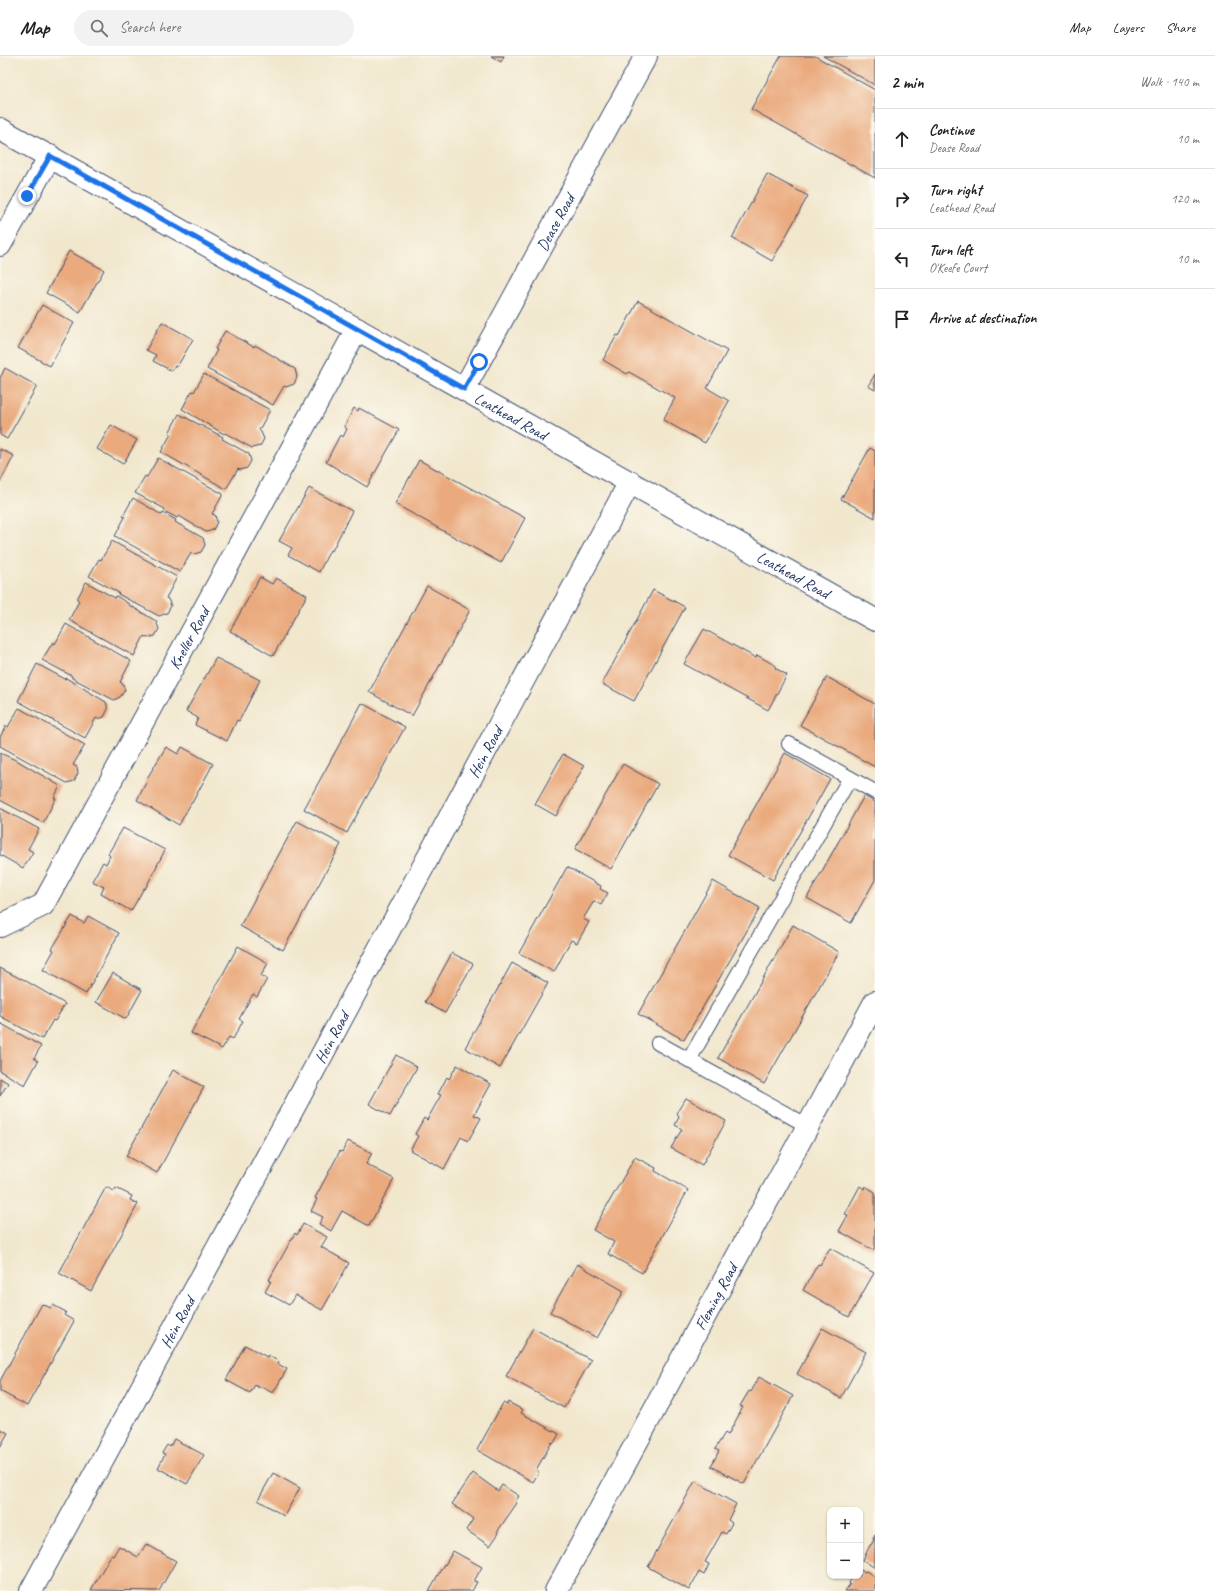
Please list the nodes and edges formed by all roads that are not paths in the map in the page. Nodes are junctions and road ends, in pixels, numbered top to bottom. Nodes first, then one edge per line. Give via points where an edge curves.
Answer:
1 (646, 56) edge
2 (0, 129) edge
3 (50, 156) junction
4 (0, 245) edge
5 (357, 329) junction
6 (464, 389) junction
7 (630, 482) junction
8 (875, 620) edge
9 (789, 744) dead end
10 (850, 778) junction
11 (875, 792) edge
12 (0, 926) edge
13 (875, 1002) edge
14 (658, 1043) dead end
15 (689, 1060) junction
16 (808, 1126) junction
17 (30, 1591) edge
18 (556, 1591) edge

1 - 6 street, Dease Road
2 - 3 street, Leathead Road
3 - 4 street
3 - 5 street, Leathead Road
5 - 6 street, Leathead Road
5 - 12 street, Kneller Road via 43,905
6 - 7 street, Leathead Road
7 - 8 street, Leathead Road
7 - 17 street, Hein Road
9 - 10 lane
10 - 11 lane
10 - 15 lane
13 - 16 street, Fleming Road
14 - 15 lane
15 - 16 lane
16 - 18 street, Fleming Road

